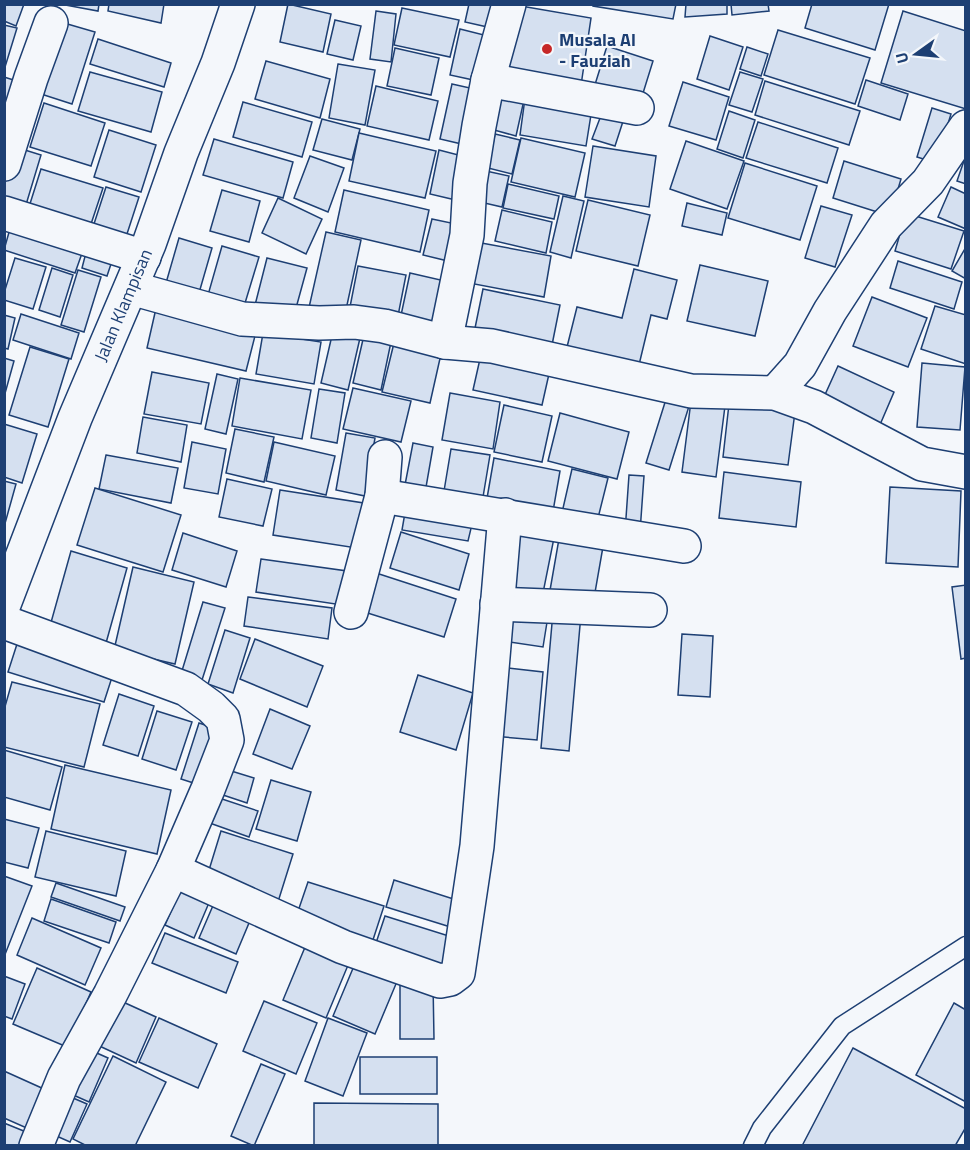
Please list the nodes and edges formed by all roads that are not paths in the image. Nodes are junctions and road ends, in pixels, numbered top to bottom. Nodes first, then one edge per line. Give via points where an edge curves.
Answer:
1 (238, 4) edge
2 (509, 4) edge
3 (51, 23) dead end
4 (488, 80) junction
5 (637, 108) dead end
6 (966, 127) edge
7 (4, 164) edge
8 (4, 213) edge
9 (144, 257) junction
10 (131, 288) junction
11 (445, 342) junction
12 (775, 393) junction
13 (385, 457) dead end
14 (966, 472) edge
15 (382, 496) junction
16 (506, 515) junction
17 (684, 546) dead end
18 (4, 604) edge
19 (497, 604) junction
20 (650, 610) dead end
21 (351, 612) dead end
22 (4, 622) edge
23 (173, 870) junction
24 (966, 946) edge
25 (36, 1146) edge
26 (753, 1146) edge

1 - 9 street, Jalan Klampisan
2 - 4 street
3 - 7 street
4 - 5 street
4 - 11 street via 470,183 467,235
6 - 12 street via 928,182 886,225 800,365
8 - 9 street
9 - 10 street, Jalan Klampisan
10 - 11 street via 242,319 354,322
10 - 18 street, Jalan Klampisan via 75,418
11 - 12 street via 492,346 691,391
12 - 14 street via 814,407 922,464
13 - 15 street
15 - 16 street
15 - 21 street
16 - 17 street
16 - 19 street
19 - 20 street
19 - 23 street via 477,846 458,973 440,981 344,947
22 - 23 street via 186,689 223,719 226,740
23 - 25 street via 111,995 64,1078
24 - 26 lane via 842,1026 762,1128

